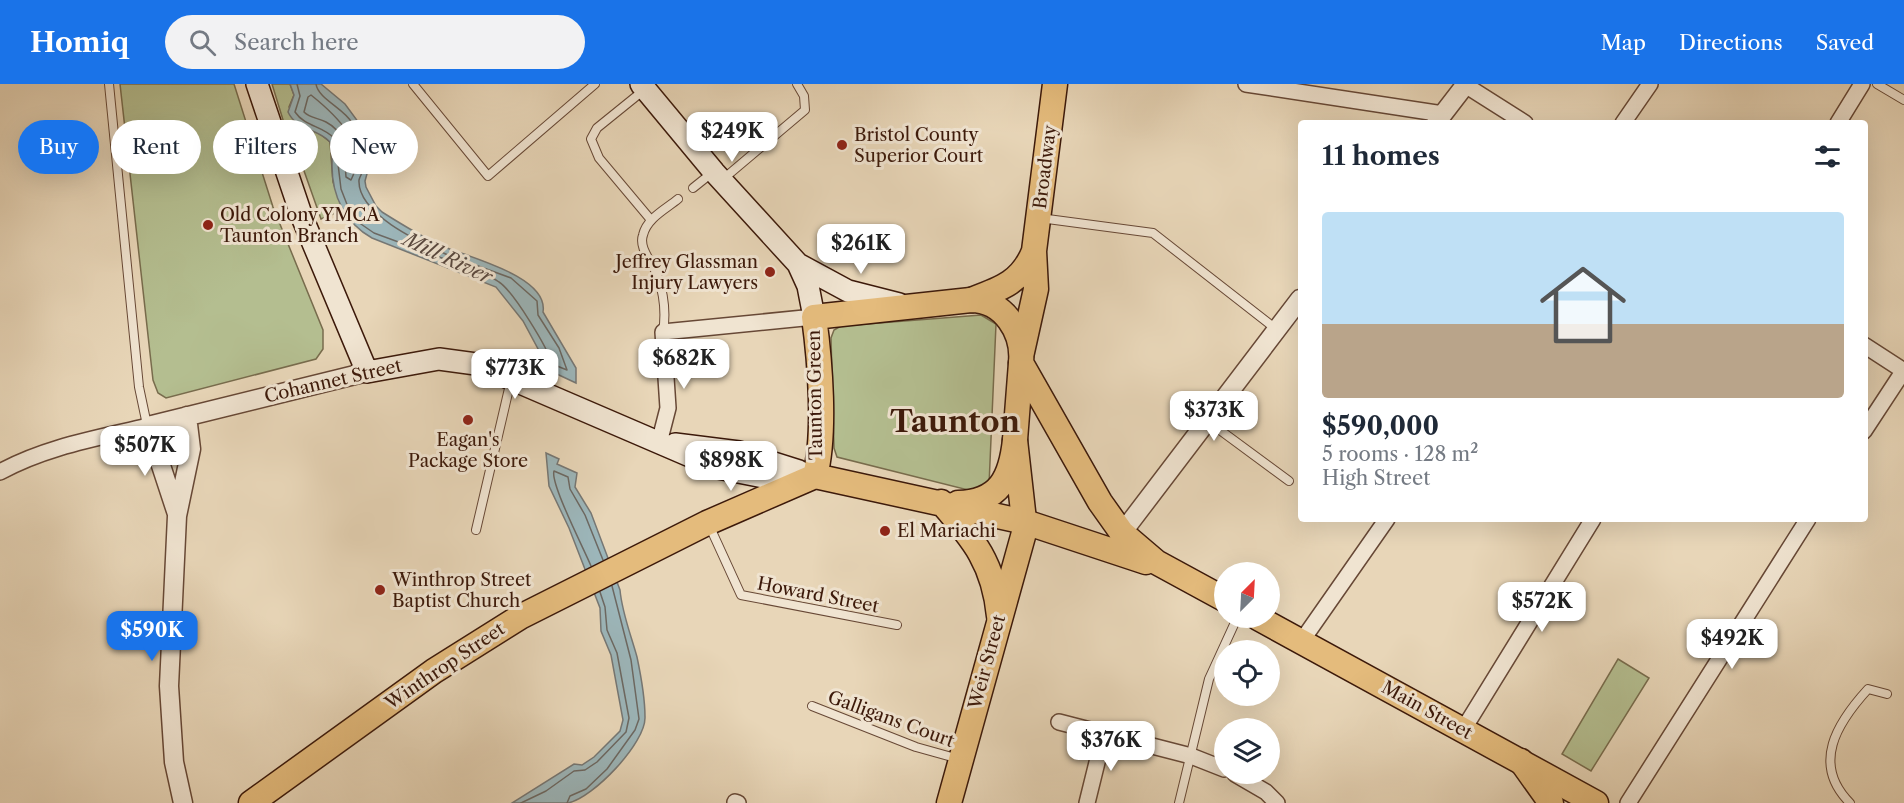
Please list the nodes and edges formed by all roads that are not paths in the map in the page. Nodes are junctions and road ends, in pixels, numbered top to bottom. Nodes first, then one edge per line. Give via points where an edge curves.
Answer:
1 (109, 84) edge
2 (257, 84) edge
3 (412, 84) edge
4 (595, 84) edge
5 (797, 84) edge
6 (1055, 84) edge
7 (1650, 84) edge
8 (1862, 84) edge
9 (1877, 84) edge
10 (1256, 85) edge
11 (1466, 85) edge
12 (645, 86) edge
13 (1290, 87) edge
14 (1904, 100) edge
15 (1439, 118) edge
16 (1520, 120) edge
17 (1625, 120) edge
18 (1840, 120) edge
19 (718, 176) junction
20 (693, 188) dead end
21 (678, 199) dead end
22 (1038, 218) junction
23 (651, 220) junction
24 (1034, 251) junction
25 (798, 264) junction
26 (971, 300) junction
27 (1298, 302) edge
28 (914, 307) junction
29 (814, 317) junction
30 (1277, 330) junction
31 (663, 332) junction
32 (1868, 348) edge
33 (1022, 357) junction
34 (1904, 370) edge
35 (367, 372) junction
36 (512, 377) junction
37 (187, 416) junction
38 (1207, 421) junction
39 (1868, 425) edge
40 (148, 426) junction
41 (1015, 440) junction
42 (659, 443) junction
43 (0, 472) edge
44 (815, 476) junction
45 (1289, 481) dead end
46 (941, 502) junction
47 (177, 516) junction
48 (1025, 522) junction
49 (1385, 522) edge
50 (1591, 522) edge
51 (1806, 522) edge
52 (707, 523) junction
53 (476, 530) dead end
54 (1122, 533) junction
55 (1064, 534) junction
56 (1168, 569) junction
57 (1214, 594) edge
58 (999, 616) junction
59 (897, 625) dead end
60 (1232, 628) edge
61 (1276, 628) edge
62 (1301, 642) junction
63 (1887, 694) dead end
64 (812, 706) dead end
65 (1059, 722) dead end
66 (1463, 730) junction
67 (1104, 734) junction
68 (1191, 756) junction
69 (960, 760) junction
70 (1521, 761) junction
71 (1214, 765) edge
72 (1252, 784) edge
73 (183, 803) edge
74 (250, 803) edge
75 (949, 803) edge
76 (1087, 803) edge
77 (1179, 803) edge
78 (1277, 803) edge
79 (1551, 803) edge
80 (1596, 803) edge
81 (1628, 803) edge
82 (1850, 803) edge

1 - 40 lane via 139,387
2 - 35 main road via 302,217
3 - 4 lane via 488,176
5 - 19 lane via 804,96 805,110
6 - 22 main road, Broadway
7 - 17 street
8 - 18 street
9 - 14 lane
10 - 13 street
11 - 15 street
11 - 16 street
12 - 19 main road
12 - 23 lane via 595,130 591,139 599,158
13 - 15 street
19 - 20 lane
19 - 25 main road
21 - 23 lane
22 - 24 main road, Broadway
22 - 30 lane via 1153,233
23 - 31 lane via 642,243 659,281 665,311
24 - 26 main road, Broadway via 1014,282
24 - 33 main road, Broadway via 1036,289
25 - 28 main road via 848,291
25 - 29 main road via 808,286
26 - 28 main road, Taunton Green
26 - 33 main road, Taunton Green via 991,303 1006,314
27 - 30 street
28 - 29 main road, Taunton Green
29 - 31 street
29 - 44 main road, Taunton Green via 820,446
30 - 38 street
31 - 42 street via 668,408
32 - 34 street
33 - 41 main road, Taunton Green
33 - 54 main road via 1100,502
34 - 39 street
35 - 36 main road, Cohannet Street via 418,361 448,360 486,366
35 - 37 street, Cohannet Street
36 - 42 main road, Cohannet Street
36 - 53 lane
37 - 40 street, Cohannet Street
37 - 47 street via 191,449
38 - 45 lane
38 - 54 street
40 - 43 street, Cohannet Street via 67,445
40 - 47 street
41 - 46 main road via 1009,470 991,496 976,502
41 - 48 main road
42 - 44 main road, Cohannet Street via 739,452
44 - 46 main road, Taunton Green
44 - 52 main road, Winthrop Street
46 - 48 main road, Taunton Green
46 - 58 main road via 983,555 994,584
47 - 73 street via 169,705 174,762
48 - 55 main road
48 - 58 main road, Weir Street
49 - 62 street
50 - 66 street
51 - 81 street
52 - 59 lane, Howard Street via 741,595
52 - 74 main road, Winthrop Street via 520,616 465,650
54 - 55 main road via 1099,539
54 - 56 main road
55 - 56 main road
56 - 57 main road
58 - 69 main road, Weir Street
60 - 68 lane via 1209,679
61 - 62 main road, Main Street
62 - 66 main road, Main Street
63 - 82 lane via 1868,689 1845,714 1833,746 1829,769 1837,790
64 - 69 lane, Galligans Court
65 - 67 street
66 - 70 main road, Main Street
67 - 68 street
67 - 76 street
68 - 71 street
68 - 77 lane
69 - 75 main road, Weir Street
70 - 79 main road
70 - 80 main road, Main Street
72 - 78 street

